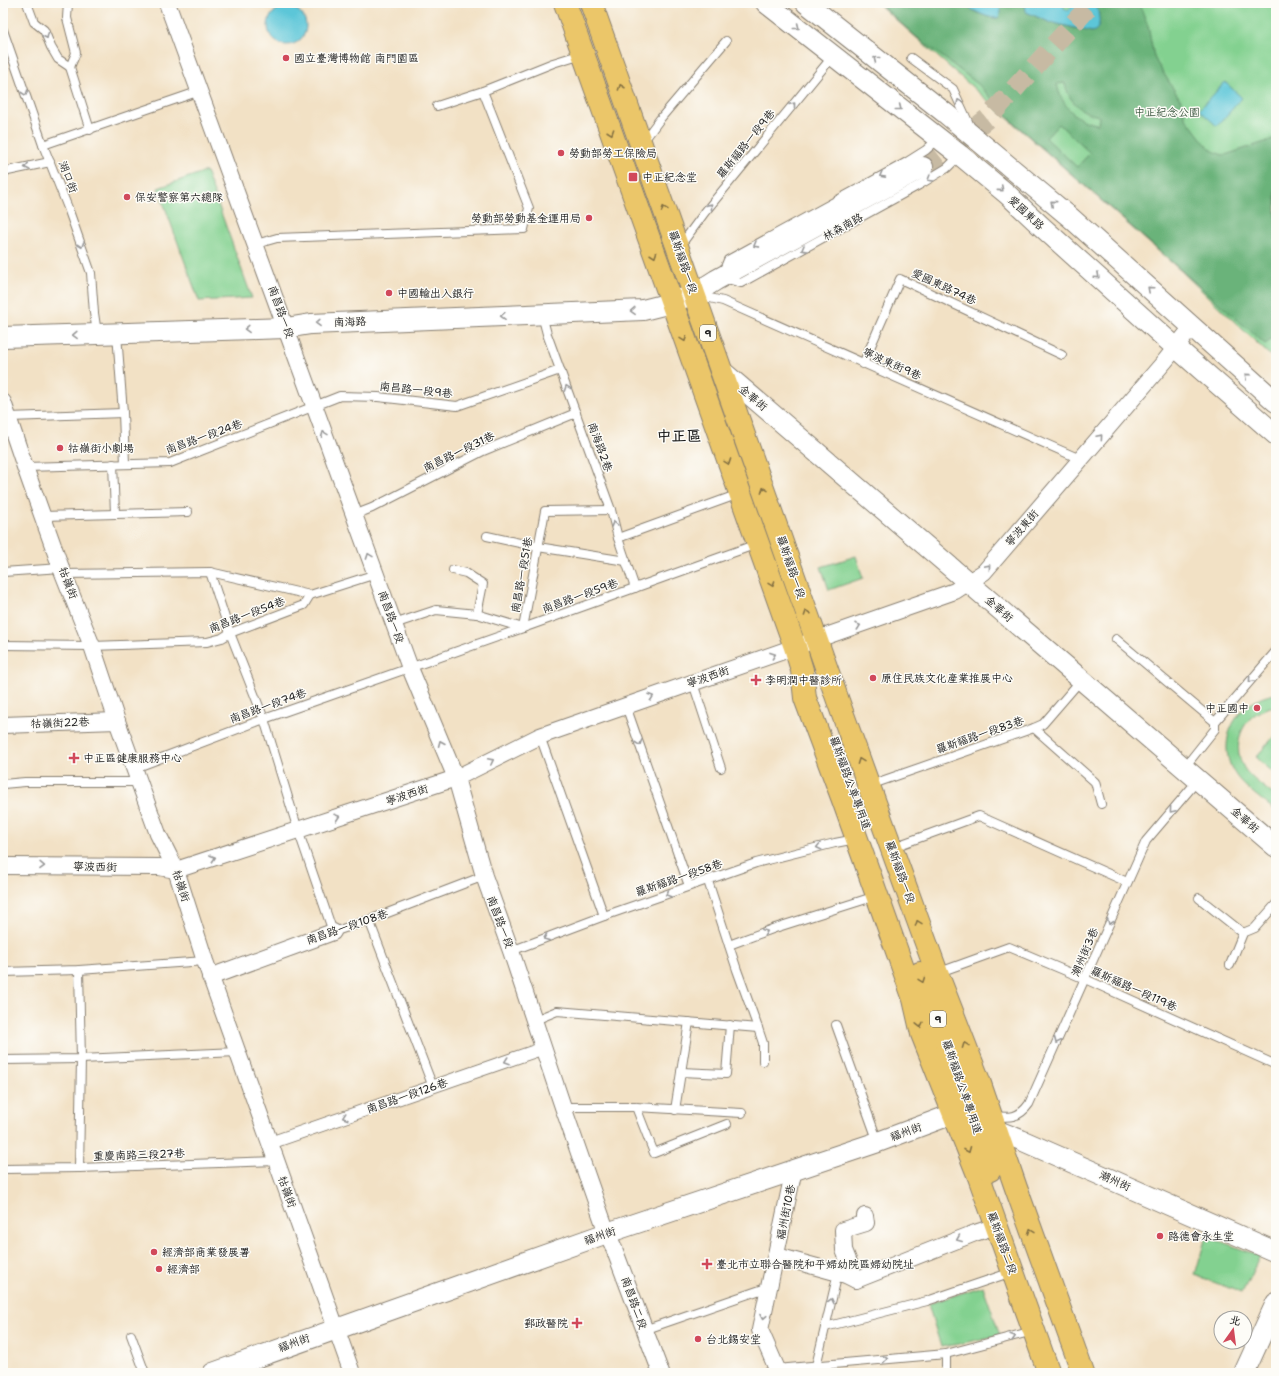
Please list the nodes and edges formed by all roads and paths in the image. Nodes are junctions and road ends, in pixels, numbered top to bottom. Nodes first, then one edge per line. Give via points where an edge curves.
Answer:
1 (27, 3) edge
2 (68, 3) edge
3 (167, 3) edge
4 (565, 3) edge
5 (592, 3) edge
6 (766, 3) edge
7 (814, 7) edge
8 (3, 30) edge
9 (726, 41) dead end
10 (583, 54) junction
11 (834, 56) junction
12 (911, 58) dead end
13 (70, 67) junction
14 (200, 91) junction
15 (483, 91) junction
16 (437, 106) dead end
17 (90, 130) junction
18 (975, 138) junction
19 (938, 139) junction
20 (641, 144) junction
21 (43, 145) junction
22 (960, 155) junction
23 (50, 162) junction
24 (923, 167) tunnel mouth
25 (3, 172) edge
26 (256, 244) junction
27 (678, 248) junction
28 (721, 277) junction
29 (694, 294) junction
30 (671, 303) junction
31 (542, 315) junction
32 (1192, 327) junction
33 (286, 328) junction
34 (98, 334) junction
35 (118, 334) junction
36 (3, 337) edge
37 (1175, 347) junction
38 (1062, 355) dead end
39 (863, 364) junction
40 (560, 370) junction
41 (722, 372) junction
42 (1276, 402) edge
43 (314, 407) junction
44 (6, 410) edge
45 (123, 413) junction
46 (576, 413) junction
47 (1276, 435) edge
48 (1080, 459) junction
49 (113, 464) junction
50 (125, 464) junction
51 (25, 467) junction
52 (740, 494) junction
53 (611, 510) junction
54 (188, 512) dead end
55 (115, 513) junction
56 (354, 515) junction
57 (43, 516) junction
58 (487, 536) dead end
59 (618, 538) junction
60 (758, 544) junction
61 (538, 546) junction
62 (626, 561) junction
63 (453, 570) dead end
64 (63, 571) junction
65 (3, 572) edge
66 (210, 572) junction
67 (376, 574) junction
68 (969, 582) junction
69 (635, 588) junction
70 (310, 595) junction
71 (477, 614) junction
72 (394, 624) junction
73 (523, 628) junction
74 (230, 633) junction
75 (1116, 639) dead end
76 (817, 640) junction
77 (3, 645) edge
78 (92, 646) junction
79 (795, 647) junction
80 (1276, 651) edge
81 (410, 668) junction
82 (802, 670) junction
83 (1081, 680) junction
84 (693, 683) junction
85 (626, 706) junction
86 (264, 719) junction
87 (116, 721) junction
88 (1215, 722) junction
89 (3, 725) edge
90 (1034, 728) junction
91 (540, 736) junction
92 (721, 768) dead end
93 (1191, 774) junction
94 (137, 775) junction
95 (456, 778) junction
96 (3, 784) edge
97 (870, 786) junction
98 (1101, 804) dead end
99 (298, 830) junction
100 (857, 839) junction
101 (1276, 847) edge
102 (891, 848) junction
103 (3, 866) edge
104 (176, 870) junction
105 (484, 876) junction
106 (708, 880) junction
107 (1127, 882) junction
108 (690, 886) junction
109 (878, 896) junction
110 (1199, 898) dead end
111 (1276, 904) edge
112 (604, 916) junction
113 (369, 920) junction
114 (333, 932) junction
115 (1243, 933) junction
116 (729, 945) junction
117 (511, 951) junction
118 (205, 961) junction
119 (1230, 965) dead end
120 (79, 970) junction
121 (3, 972) edge
122 (937, 973) junction
123 (210, 977) junction
124 (1085, 980) junction
125 (535, 1020) junction
126 (689, 1022) junction
127 (730, 1025) junction
128 (836, 1025) dead end
129 (758, 1028) junction
130 (544, 1048) junction
131 (237, 1052) junction
132 (81, 1059) junction
133 (3, 1060) edge
134 (763, 1061) dead end
135 (1276, 1065) edge
136 (681, 1072) junction
137 (979, 1081) joint
138 (433, 1087) junction
139 (562, 1107) junction
140 (636, 1107) junction
141 (675, 1110) junction
142 (742, 1113) dead end
143 (978, 1119) junction
144 (727, 1124) dead end
145 (878, 1142) junction
146 (270, 1143) junction
147 (276, 1161) junction
148 (79, 1168) junction
149 (3, 1169) edge
150 (794, 1170) junction
151 (865, 1216) dead end
152 (996, 1226) junction
153 (607, 1233) junction
154 (1276, 1252) edge
155 (777, 1256) junction
156 (1012, 1272) junction
157 (838, 1273) junction
158 (856, 1280) junction
159 (768, 1287) junction
160 (1276, 1303) edge
161 (825, 1327) junction
162 (336, 1328) junction
163 (644, 1330) junction
164 (1034, 1331) junction
165 (131, 1335) dead end
166 (946, 1354) junction
167 (816, 1366) junction
168 (774, 1372) edge
169 (145, 1373) edge
170 (213, 1373) edge
171 (352, 1373) edge
172 (661, 1373) edge
173 (946, 1373) edge
174 (1049, 1373) edge
175 (1062, 1373) edge
176 (1070, 1373) edge
177 (1083, 1373) edge
178 (1244, 1373) edge

1 -> 13 lane via 34,22 44,30 58,58
2 - 13 lane via 67,18 76,53
3 - 14 street, 南昌路一段
4 - 10 main road, 9
20 -> 5 main road, 羅斯福路一段 / 9
6 -> 11 street, 愛國東路
18 -> 7 street
8 -> 21 lane, 湖口街
9 - 20 lane
10 - 15 lane
10 -> 30 main road, 9
11 -> 19 street, 愛國東路
27 -> 11 lane, 羅斯福路一段9巷
18 -> 12 lane via 953,89
13 - 17 lane
14 - 17 lane
14 - 26 street, 南昌路一段
15 - 16 lane
15 - 26 lane via 529,208 524,229 277,238
17 - 21 lane
32 -> 18 street via 1071,218
19 - 22 street, 愛國東路
19 -> 28 lane via 907,162 728,260
27 -> 20 main road, 羅斯福路一段 / 9
21 - 23 lane, 湖口街
22 -> 28 lane, 林森南路 via 947,168 925,182 741,283
22 -> 37 street, 愛國東路
23 -> 25 lane
23 -> 34 lane, 湖口街 via 91,274
24 - 28 street, 林森南路
26 - 33 street, 南昌路一段
27 - 29 main road, 羅斯福路一段 / 9
28 - 29 street, 林森南路
29 - 30 street, 南海路
29 - 39 lane, 寧波東街9巷 via 723,300
29 - 41 main road, 羅斯福路一段 / 9
30 -> 31 street, 南海路 via 643,310
30 -> 52 main road, 9
31 -> 33 street, 南海路 via 311,324
31 - 40 lane, 南海路2巷
32 - 37 street, 寧波東街
42 -> 32 street
33 -> 35 street, 南海路
33 - 43 street, 南昌路一段
34 - 35 street, 南海路
34 -> 36 street, 南海路
35 - 45 lane
37 - 47 street, 愛國東路
48 -> 37 street, 寧波東街 via 1166,361
38 - 39 lane, 愛國東路74巷 via 900,279
39 - 48 lane, 寧波東街9巷
40 - 43 lane, 南昌路一段9巷 via 457,406 378,397 340,396
46 -> 40 lane, 南海路2巷
41 - 68 street, 金華街
76 -> 41 main road, 羅斯福路一段 / 9
43 - 50 lane, 南昌路一段24巷 via 170,463
56 -> 43 street, 南昌路一段
44 - 45 lane
44 - 51 street, 牯嶺街
45 - 50 lane
46 - 53 lane, 南海路2巷
46 - 56 lane, 南昌路一段31巷 via 484,451
68 -> 48 street, 寧波東街 via 984,572
49 - 50 lane, 南昌路一段24巷
49 - 51 lane, 南昌路一段24巷
49 - 55 lane
51 - 57 street, 牯嶺街
52 - 59 lane
52 - 60 main road, 9
59 -> 53 lane, 南海路2巷
53 - 61 lane, 南昌路一段51巷 via 544,511
54 - 55 lane
55 - 57 lane
67 -> 56 street, 南昌路一段
57 - 64 street, 牯嶺街
58 - 61 lane
59 - 62 lane, 南海路2巷
60 - 69 lane, 南昌路一段59巷
60 -> 79 main road, 9
61 - 62 lane
61 - 73 lane, 南昌路一段51巷
62 - 69 lane, 南海路2巷
63 - 71 lane via 466,572 483,584
64 - 65 lane
64 - 66 lane
64 - 78 street, 牯嶺街
66 - 70 lane
66 - 74 lane
67 - 70 lane, 南昌路一段54巷
67 - 72 street, 南昌路一段
76 -> 68 street, 寧波東街 via 955,591
68 - 83 street, 金華街
69 - 73 lane, 南昌路一段59巷
70 - 74 lane, 南昌路一段54巷 via 304,605
71 - 72 lane, 南昌路一段51巷 via 436,610
71 - 73 lane, 南昌路一段51巷
72 - 81 street, 南昌路一段
73 - 81 lane, 南昌路一段59巷
74 - 78 lane, 南昌路一段54巷 via 207,642
74 - 86 lane
75 - 88 lane
76 - 79 street, 寧波東街
97 -> 76 main road, 羅斯福路一段 / 9
77 - 78 lane, 南昌路一段54巷
78 - 87 street, 牯嶺街
79 - 82 main road, 9
84 -> 79 street, 寧波西街
80 -> 88 lane, 潮州街3巷
81 - 86 lane, 南昌路一段74巷
95 -> 81 street, 南昌路一段
82 - 100 main road, 9 via 805,698
82 -> 143 main road, 羅斯福路公車專用道 / 9 via 816,692 928,995
83 - 90 lane, 羅斯福路一段83巷 via 1042,724
83 - 93 street, 金華街
85 -> 84 street, 寧波西街
84 - 92 lane
85 - 91 street, 寧波西街
85 -> 108 lane
86 - 94 lane, 南昌路一段74巷
86 - 99 lane
87 - 89 street, 牯嶺街22巷
87 - 94 street, 牯嶺街
88 - 93 lane, 潮州街3巷 via 1215,730
90 - 97 lane, 羅斯福路一段83巷
90 - 98 lane via 1095,782
95 -> 91 street, 寧波西街
91 - 112 lane
93 - 101 street, 金華街
93 -> 107 lane, 潮州街3巷 via 1146,841
94 - 96 lane
94 - 104 street, 牯嶺街 via 158,834
99 -> 95 street, 寧波西街
95 - 105 street, 南昌路一段
97 - 102 main road, 羅斯福路一段 / 9
104 -> 99 street, 寧波西街
99 - 114 lane
100 -> 106 lane, 羅斯福路一段58巷 via 756,863
100 - 109 main road, 9
102 - 107 lane via 979,816
122 -> 102 main road, 羅斯福路一段 / 9
103 -> 104 street, 寧波西街 via 159,867
104 - 118 street, 牯嶺街
105 - 113 lane, 南昌路一段108巷
105 - 117 street, 南昌路一段
106 - 108 lane, 羅斯福路一段58巷
106 - 116 lane
107 -> 124 lane, 潮州街3巷
108 -> 112 lane, 羅斯福路一段58巷
116 -> 109 lane via 774,928
109 -> 143 main road, 9 via 914,999 922,1034
110 - 115 lane
111 - 115 lane via 1255,928
112 -> 117 lane, 羅斯福路一段58巷
113 - 114 lane, 南昌路一段108巷
113 - 138 lane
114 - 123 street, 南昌路一段108巷
115 - 119 lane
116 - 129 lane
117 - 125 street, 南昌路一段
118 - 120 lane
118 - 123 street, 牯嶺街
120 - 121 lane
120 - 132 lane
122 - 124 lane, 羅斯福路一段119巷 via 1009,947
137 -> 122 main road, 羅斯福路一段 / 9
123 - 131 street, 牯嶺街
124 - 135 lane, 羅斯福路一段119巷
124 -> 143 lane, 潮州街3巷 via 1029,1104 1023,1112 1014,1116
125 - 126 lane via 557,1012
125 - 130 street, 南昌路一段
126 - 127 lane
126 - 136 lane
127 - 129 lane
127 - 136 lane via 726,1074
128 - 145 lane
129 - 134 lane via 763,1043
130 -> 138 street, 南昌路一段126巷
130 - 139 street, 南昌路一段
131 - 132 lane
131 - 146 street, 牯嶺街
132 - 133 lane
132 - 148 lane
136 - 141 lane
137 - 143 main road, 羅斯福路公車專用道 / 9
138 -> 146 street, 南昌路一段126巷
139 - 140 lane
139 - 153 street, 南昌路一段
140 - 141 lane
140 - 144 lane via 654,1153
141 - 142 lane
143 - 145 street, 福州街
143 -> 152 main road, 羅斯福路二段 / 9 via 979,1177
143 - 154 street, 潮州街
143 - 175 main road, 羅斯福路公車專用道 / 9 via 997,1194
143 - 176 main road, 羅斯福路公車專用道 / 9 via 1014,1226
177 -> 143 main road, 9
145 - 150 street, 福州街
146 - 147 street, 牯嶺街
147 - 148 lane, 重慶南路三段27巷
147 - 162 street, 牯嶺街
148 - 149 lane, 重慶南路三段27巷
150 - 153 street, 福州街
150 - 155 street, 福州街10巷
151 - 158 street via 866,1223 843,1230 844,1250
152 - 156 main road, 羅斯福路二段 / 9
152 -> 158 street
153 - 162 street, 福州街
153 - 163 street, 南昌路二段
155 - 157 street
155 - 159 street, 福州街10巷
156 - 161 lane via 927,1301
156 - 164 main road, 羅斯福路二段 / 9
157 - 158 street
161 -> 157 lane
159 - 163 lane
159 -> 168 street, 福州街10巷 via 760,1330
160 - 178 street
161 - 167 lane
162 - 170 street, 福州街
162 - 171 street, 牯嶺街
163 - 172 street, 南昌路二段
166 -> 164 lane
164 - 174 main road, 羅斯福路二段 / 9
165 - 169 lane
167 -> 166 lane
166 - 173 lane
167 - 168 lane

